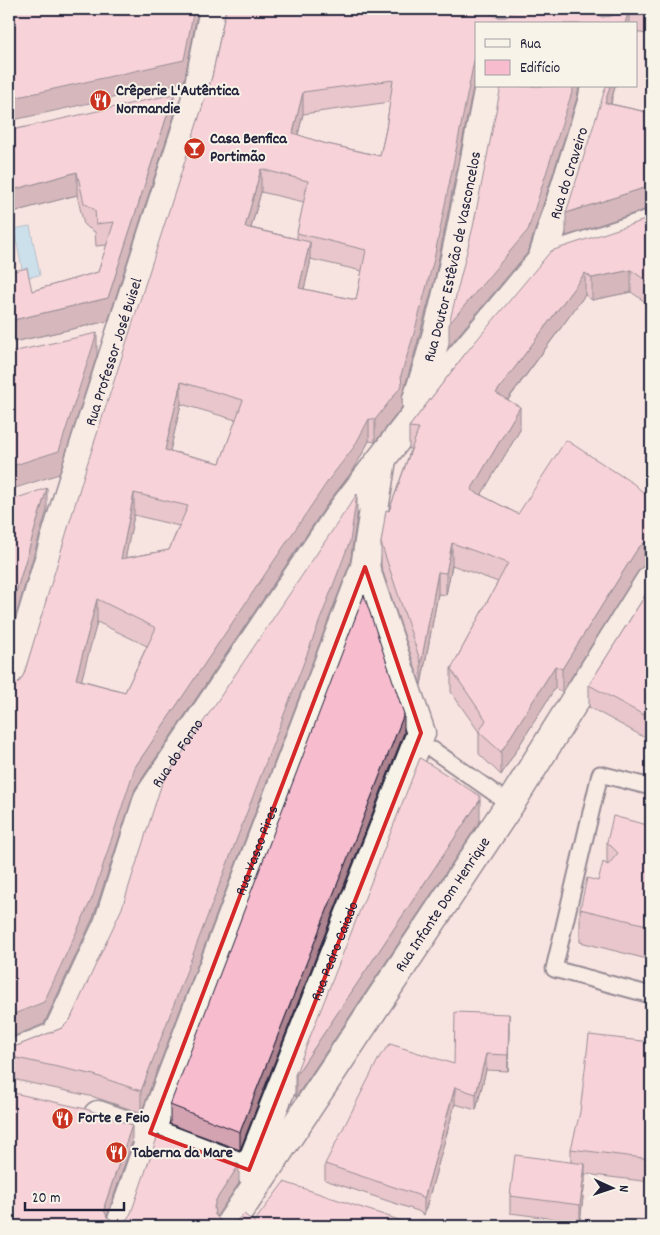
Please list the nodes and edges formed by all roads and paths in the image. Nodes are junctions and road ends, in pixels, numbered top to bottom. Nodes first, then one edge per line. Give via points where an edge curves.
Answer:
1 (214, 9) edge
2 (504, 9) edge
3 (609, 9) edge
4 (501, 22) edge
5 (606, 22) edge
6 (489, 88) edge
7 (595, 88) edge
8 (197, 95) junction
9 (168, 101) edge
10 (651, 224) edge
11 (542, 260) junction
12 (120, 334) junction
13 (92, 340) edge
14 (408, 425) junction
15 (382, 458) junction
16 (71, 486) junction
17 (44, 495) edge
18 (365, 567) junction
19 (651, 579) edge
20 (18, 636) edge
21 (9, 692) edge
22 (427, 742) junction
23 (651, 787) edge
24 (510, 804) junction
25 (651, 995) edge
26 (9, 1055) edge
27 (72, 1108) edge
28 (150, 1133) junction
29 (118, 1226) edge
30 (229, 1226) edge

1 - 8 street, Rua Professor José Buisel
2 - 4 street
3 - 5 street
6 - 14 street, Rua Doutor Estêvão de Vasconcelos via 450,283 426,373
7 - 11 street, Rua do Craveiro
8 - 9 street
8 - 12 street, Rua Professor José Buisel
10 - 11 street
11 - 14 street, Rua do Forno
12 - 13 street
12 - 16 street, Rua Professor José Buisel
14 - 15 street, Rua do Forno
15 - 18 street, Rua Vasco Pires
15 - 26 street, Rua do Forno via 343,509 148,798 108,924 56,1036
16 - 17 street
16 - 20 street, Rua Professor José Buisel
18 - 22 street
18 - 28 street, Rua Vasco Pires
19 - 24 street, Rua Infante Dom Henrique
20 - 21 street, Rua Professor José Buisel
22 - 24 lane
22 - 28 street, Rua Pedro Caiado via 249,1170
23 - 25 lane via 600,774 554,969
24 - 30 street, Rua Infante Dom Henrique
27 - 28 street
28 - 29 street

